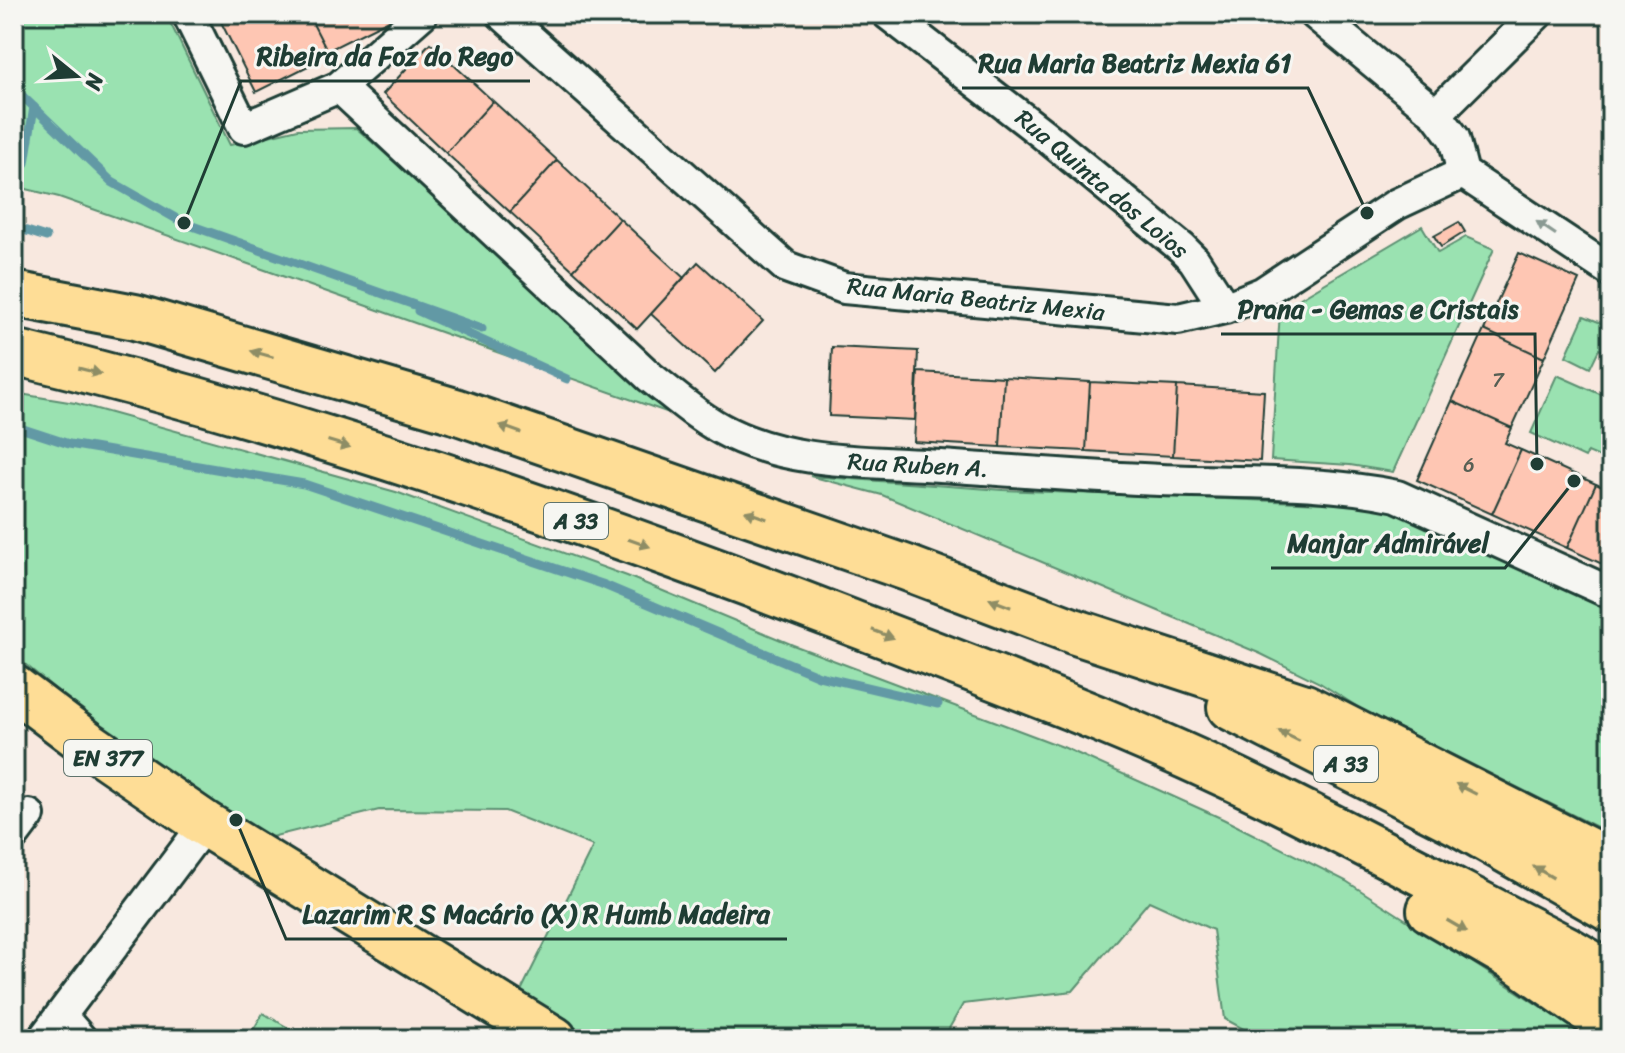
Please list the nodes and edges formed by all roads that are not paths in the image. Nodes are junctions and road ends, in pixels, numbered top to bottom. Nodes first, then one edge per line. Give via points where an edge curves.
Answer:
1 (188, 14) edge
2 (422, 14) edge
3 (502, 14) edge
4 (888, 14) edge
5 (1315, 14) edge
6 (1537, 14) edge
7 (339, 87) junction
8 (1436, 114) junction
9 (1463, 173) junction
10 (1611, 271) edge
11 (14, 294) edge
12 (1225, 308) junction
13 (14, 352) edge
14 (1611, 593) edge
15 (1073, 631) junction
16 (14, 688) edge
17 (1124, 730) junction
18 (205, 824) junction
19 (1611, 862) edge
20 (1611, 910) edge
21 (1611, 975) edge
22 (1611, 1026) edge
23 (52, 1028) edge
24 (81, 1039) edge
25 (554, 1039) edge

1 - 7 street via 244,128
2 - 7 street
3 - 12 street, Rua Maria Beatriz Mexia via 786,267 844,288 1178,319
4 - 12 street, Rua Quinta dos Loios via 1182,248
5 - 8 street
6 - 8 street
7 - 14 street, Rua Ruben A. via 650,377 730,434 784,452 838,461 1336,486 1397,496
8 - 9 street via 1454,138
10 -> 9 street
9 - 12 street, Rua Maria Beatriz Mexia via 1397,204 1262,293
15 -> 11 main road, A 33 via 455,411 135,317
13 -> 17 main road, A 33 via 116,377 460,481 685,558
19 -> 15 main road via 1305,707
20 -> 15 main road, A 33 via 1301,741
16 - 18 main road, EN 377
17 - 21 main road, A 33 via 1236,780
17 -> 22 main road via 1515,959
18 - 23 street
18 - 25 main road, EN 377
23 - 24 street

